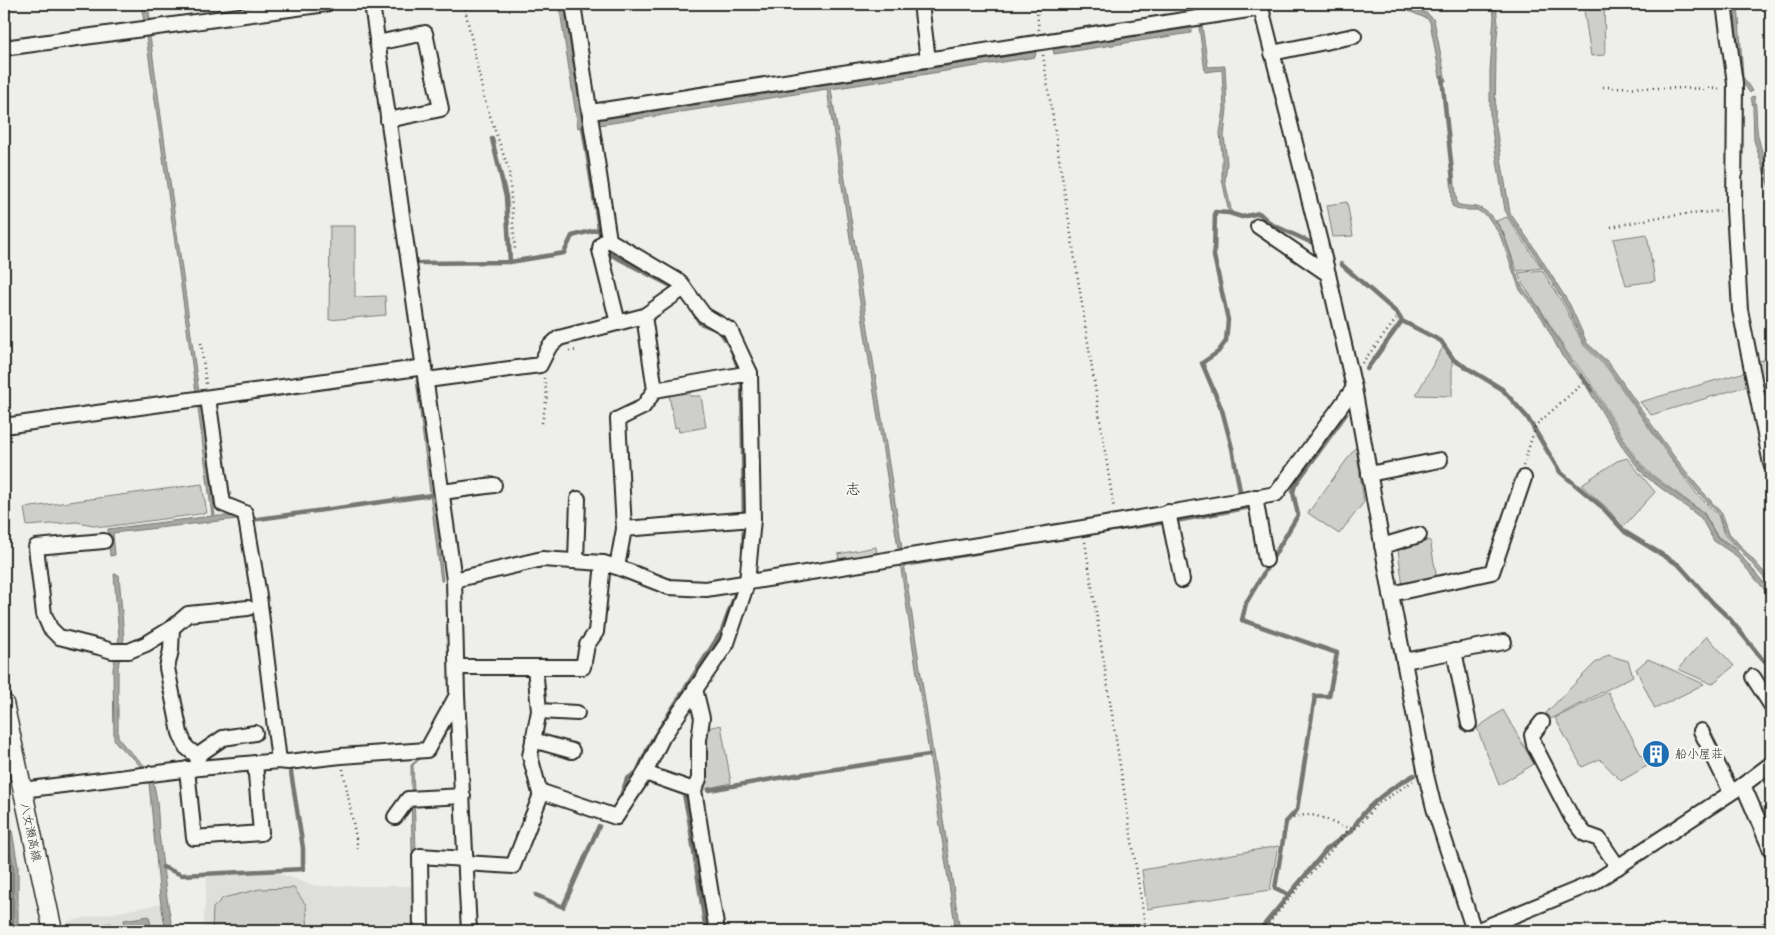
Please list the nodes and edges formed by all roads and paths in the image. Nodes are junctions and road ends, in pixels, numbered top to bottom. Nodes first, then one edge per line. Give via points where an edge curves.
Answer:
1 (326, 4) edge
2 (372, 4) edge
3 (464, 4) edge
4 (573, 4) edge
5 (921, 4) edge
6 (1036, 4) edge
7 (1724, 4) edge
8 (1260, 6) edge
9 (1354, 36) dead end
10 (1041, 42) junction
11 (377, 43) junction
12 (4, 48) edge
13 (1272, 54) junction
14 (928, 60) junction
15 (1735, 86) junction
16 (1604, 87) dead end
17 (591, 112) junction
18 (388, 120) junction
19 (1734, 209) junction
20 (1258, 226) dead end
21 (1611, 227) dead end
22 (609, 240) junction
23 (516, 249) dead end
24 (1328, 274) junction
25 (684, 288) junction
26 (644, 316) junction
27 (1398, 317) dead end
28 (618, 323) junction
29 (200, 343) dead end
30 (540, 364) junction
31 (750, 372) junction
32 (426, 374) junction
33 (1352, 382) junction
34 (1583, 383) dead end
35 (656, 390) junction
36 (208, 398) junction
37 (542, 423) dead end
38 (4, 426) edge
39 (1440, 460) dead end
40 (1771, 464) edge
41 (1523, 473) joint
42 (1369, 474) junction
43 (494, 485) dead end
44 (442, 492) junction
45 (1255, 497) junction
46 (578, 499) dead end
47 (1168, 512) junction
48 (754, 519) junction
49 (1116, 522) junction
50 (1083, 528) junction
51 (624, 529) junction
52 (1419, 535) dead end
53 (104, 541) dead end
54 (1382, 546) junction
55 (1266, 560) dead end
56 (576, 562) junction
57 (603, 563) junction
58 (617, 567) junction
59 (454, 580) junction
60 (1182, 580) dead end
61 (747, 583) junction
62 (1391, 594) junction
63 (248, 608) dead end
64 (172, 628) junction
65 (1504, 642) dead end
66 (1454, 651) junction
67 (1404, 661) junction
68 (457, 667) junction
69 (535, 667) junction
70 (1753, 678) dead end
71 (695, 690) junction
72 (457, 695) junction
73 (4, 703) edge
74 (1771, 705) edge
75 (539, 711) junction
76 (577, 713) dead end
77 (1542, 722) dead end
78 (1469, 724) dead end
79 (1700, 731) dead end
80 (255, 733) dead end
81 (533, 740) junction
82 (572, 751) dead end
83 (341, 756) junction
84 (283, 762) junction
85 (255, 763) junction
86 (194, 764) junction
87 (1771, 764) edge
88 (644, 773) junction
89 (1426, 775) junction
90 (1737, 789) junction
91 (22, 790) junction
92 (694, 790) junction
93 (463, 796) junction
94 (540, 797) junction
95 (395, 817) dead end
96 (1293, 818) dead end
97 (1349, 829) junction
98 (358, 848) dead end
99 (1771, 850) edge
100 (465, 861) junction
101 (1618, 867) junction
102 (4, 929) edge
103 (1771, 930) edge
104 (7, 931) edge
105 (53, 931) edge
106 (421, 931) edge
107 (470, 931) edge
108 (717, 931) edge
109 (1146, 931) edge
110 (1262, 931) edge
111 (1476, 931) edge
112 (1766, 931) edge

1 - 12 street
2 - 11 street
3 - 23 path via 484,98 509,171
4 - 17 street
5 - 14 street
6 - 10 path
7 - 15 street
8 - 10 street
8 - 13 street
9 - 13 street
10 - 14 street
10 - 49 path
11 - 18 street
11 - 18 street via 425,33 441,109
13 - 24 street
14 - 17 street
15 - 16 path via 1718,90
15 - 19 street
17 - 22 street
18 - 32 street
19 - 21 path via 1659,217
19 - 40 street via 1740,310
20 - 24 street
22 - 25 street via 680,282
22 - 28 street via 600,245 600,250
24 - 33 street
25 - 26 street
25 - 31 street via 704,315 730,330
26 - 28 street
26 - 35 street
27 - 33 path via 1360,366
28 - 30 street via 559,338 549,347
29 - 36 path
30 - 32 street
30 - 37 path via 547,396
31 - 35 street
31 - 48 street
32 - 36 street
32 - 44 street
33 - 42 street
33 - 45 street via 1276,494
34 - 41 path via 1536,425
35 - 51 street via 643,407 618,419
36 - 38 street
36 - 84 street via 223,504 246,513
39 - 42 street
41 - 62 street via 1492,572
42 - 54 street
43 - 44 street
44 - 59 street
45 - 47 street
45 - 55 street
46 - 56 street
47 - 49 street
47 - 60 street
48 - 51 street
48 - 61 street
49 - 50 street
50 - 61 street
50 - 109 path
51 - 58 street
52 - 54 street
53 - 64 street via 36,547 44,614 50,628 59,638 112,651 129,651
54 - 62 street
56 - 57 street
56 - 59 street via 542,559
57 - 58 street
57 - 69 street via 596,632 587,645 583,667
58 - 61 street via 669,587 706,589
59 - 68 street
61 - 71 street via 727,643
62 - 67 street
63 - 64 street via 188,614
64 - 86 street via 167,668 180,732
65 - 66 street
66 - 67 street
66 - 78 street
67 - 89 street
68 - 69 street
68 - 72 street
69 - 75 street
70 - 74 street
71 - 88 street via 662,738
71 - 92 street via 702,718 699,779
72 - 83 street via 427,750
72 - 93 street
73 - 91 main road, 八女瀬高線
75 - 76 street
75 - 81 street
77 - 101 street via 1532,735 1534,745 1572,818 1585,834 1599,839
79 - 90 street
80 - 86 street via 223,738
81 - 82 street
81 - 94 street via 530,756
83 - 84 street
83 - 98 path
84 - 85 street
85 - 86 street
85 - 86 street via 261,833 194,838
86 - 91 street
87 - 90 street
88 - 92 street
88 - 94 street via 616,817 542,792
89 - 97 path via 1376,804 1357,828
89 - 111 street
90 - 99 street
90 - 101 street
91 - 105 main road, 八女瀬高線
92 - 108 street
93 - 95 street via 408,799
93 - 100 street
94 - 100 street via 512,866
96 - 97 path via 1303,814 1316,815
97 - 110 path
100 - 106 street via 420,856
100 - 107 street
101 - 111 street via 1593,883
102 - 104 street
103 - 112 street

